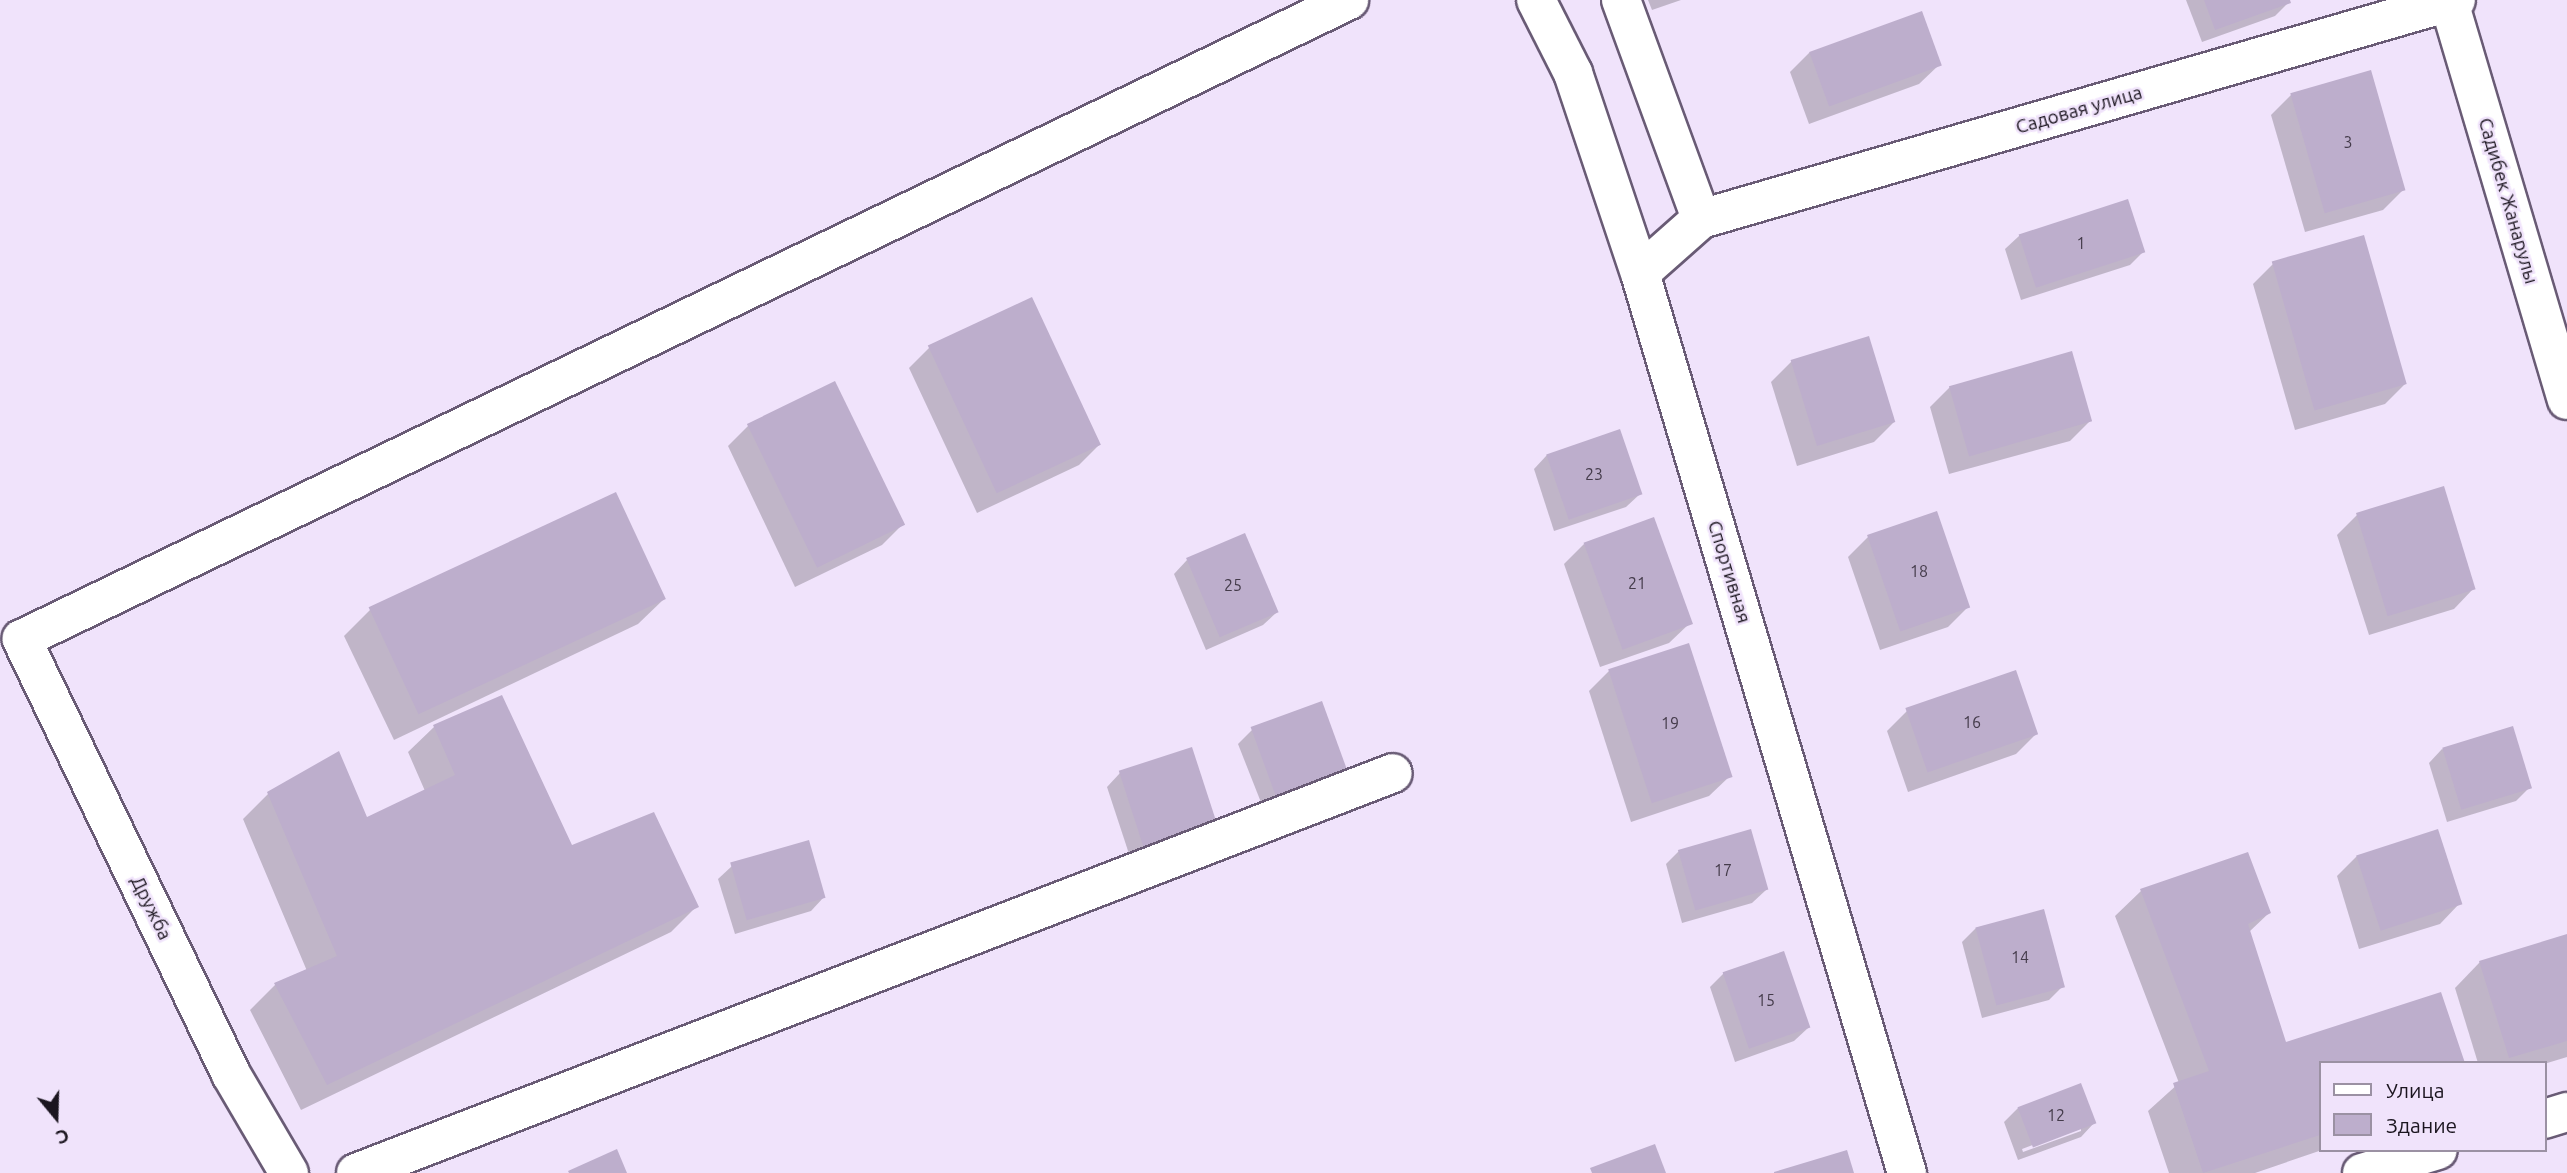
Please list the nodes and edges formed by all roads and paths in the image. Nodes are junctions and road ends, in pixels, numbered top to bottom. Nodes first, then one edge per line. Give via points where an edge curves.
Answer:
1 (1349, 0) edge
2 (1536, 0) edge
3 (1620, 0) edge
4 (2453, 1) edge
5 (1701, 219) junction
6 (1640, 273) junction
7 (2567, 400) edge
8 (1393, 773) dead end
9 (2567, 1112) edge
10 (2546, 1118) edge
11 (2431, 1152) edge
12 (289, 1173) edge
13 (356, 1173) edge
14 (1907, 1173) edge
15 (2362, 1173) edge

1 - 12 street, Дружба via 22,639 231,1074
2 - 6 street, Спортивная via 1573,73
3 - 5 street
4 - 5 street, Садовая улица
4 - 7 street, Садибек Жанарулы
5 - 6 street
6 - 14 street, Спортивная
8 - 13 street
9 - 10 street
11 - 15 street

